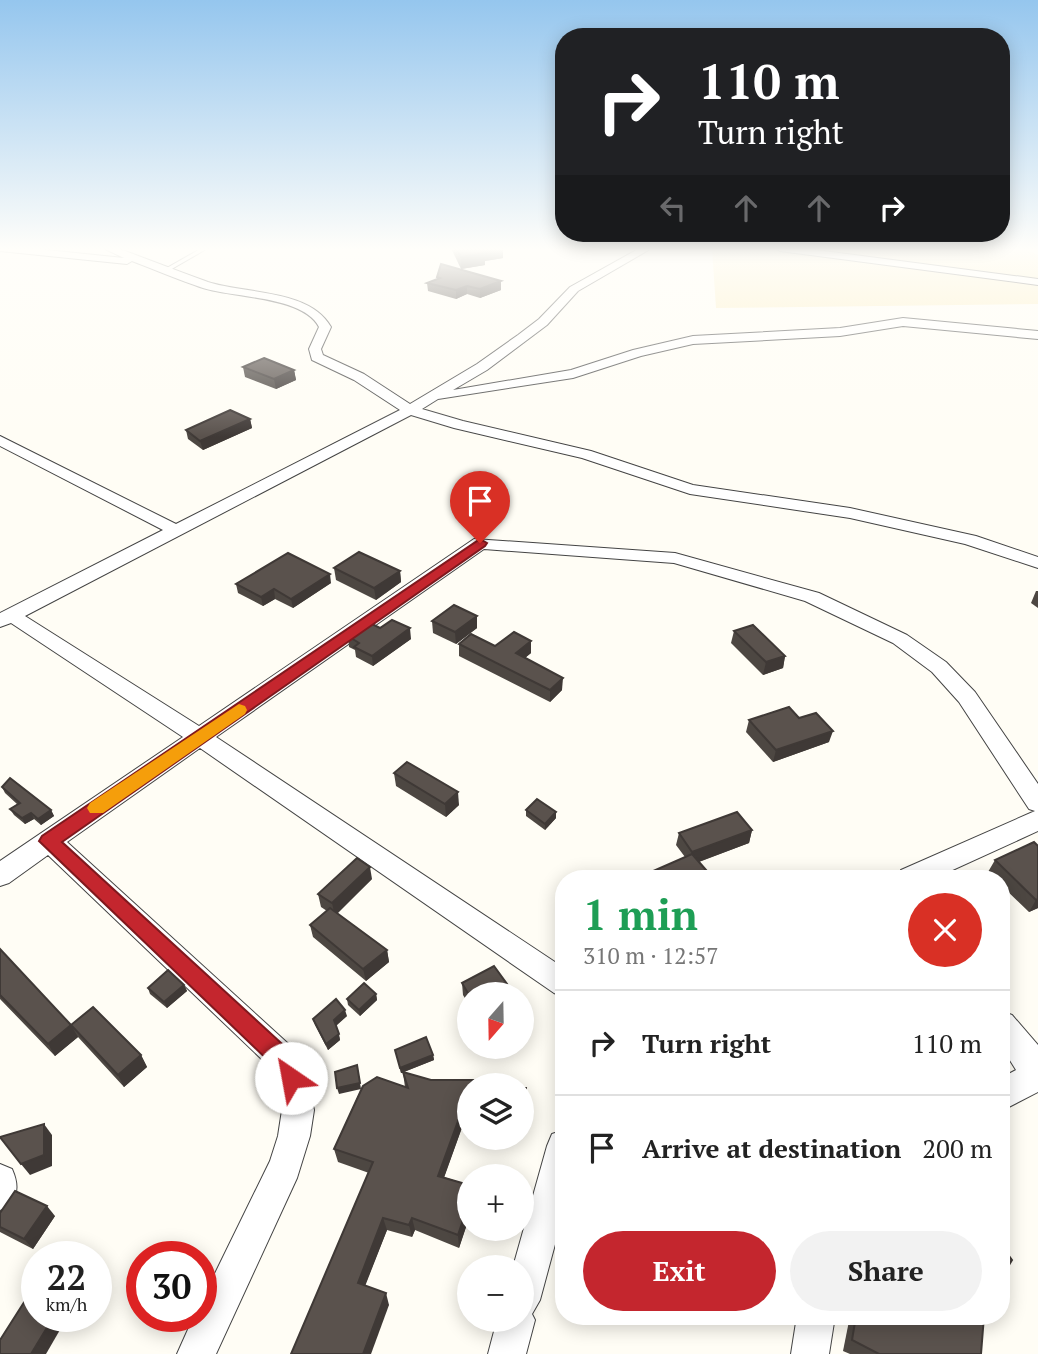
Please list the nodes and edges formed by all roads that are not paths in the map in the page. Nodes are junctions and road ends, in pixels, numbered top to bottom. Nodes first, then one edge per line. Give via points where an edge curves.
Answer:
1 (309, 311) edge
2 (553, 311) edge
3 (1038, 335) edge
4 (432, 397) junction
5 (410, 410) junction
6 (0, 440) edge
7 (177, 531) junction
8 (1038, 563) edge
9 (5, 618) edge
10 (200, 737) junction
11 (1038, 803) edge
12 (1038, 820) edge
13 (49, 841) junction
14 (928, 870) edge
15 (0, 875) edge
16 (555, 979) edge
17 (1010, 1036) edge
18 (1010, 1091) edge
19 (555, 1179) edge
20 (0, 1181) edge
21 (0, 1193) edge
22 (534, 1256) edge
23 (815, 1325) edge
24 (513, 1332) edge
25 (196, 1354) edge
26 (507, 1354) edge
27 (810, 1354) edge

1 - 5 street via 319,316 325,327 315,349 317,357
2 - 4 street via 482,367
3 - 4 street via 903,322 840,332 693,340 573,374
4 - 5 street
5 - 7 street
5 - 8 street via 510,439 586,454 690,489 850,513 970,540
6 - 7 street
7 - 9 street
9 - 10 street
10 - 11 street via 480,543 523,544 675,558 812,597 900,639 939,667 967,697
10 - 13 street
10 - 16 street
12 - 14 street
13 - 15 street
13 - 25 street via 283,1059 291,1078 298,1110 285,1166
17 - 18 street via 1033,1068 1032,1078
19 - 22 street
20 - 21 street
23 - 27 street
24 - 26 street

